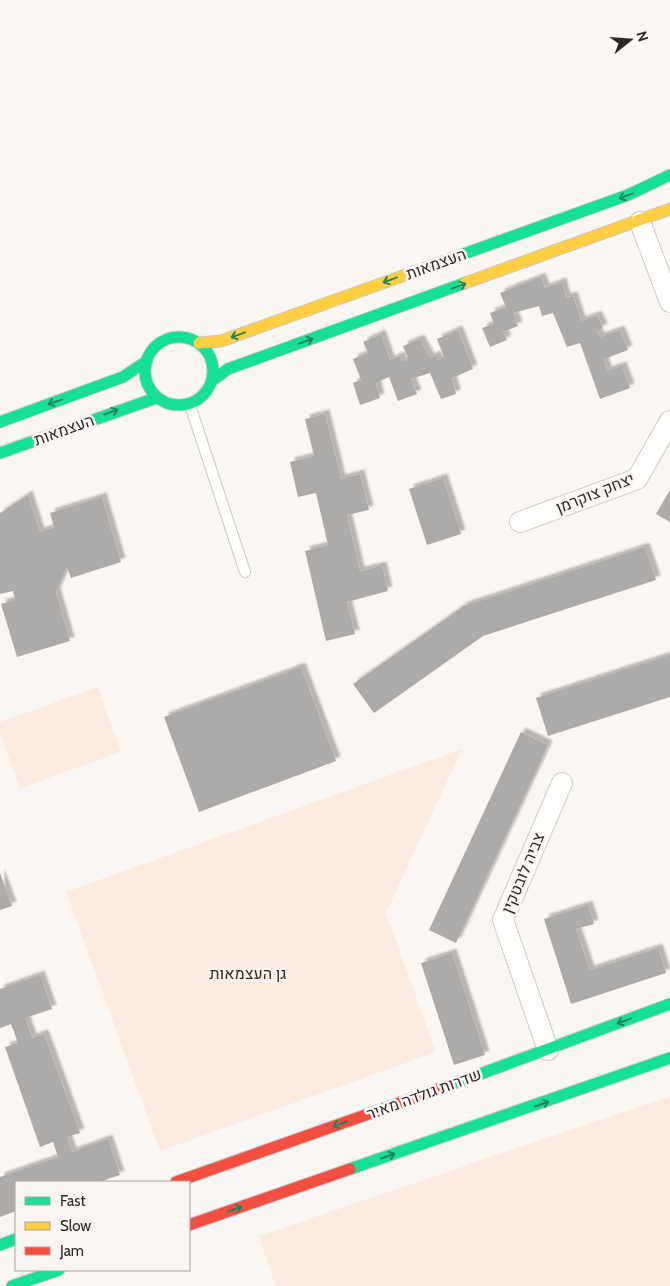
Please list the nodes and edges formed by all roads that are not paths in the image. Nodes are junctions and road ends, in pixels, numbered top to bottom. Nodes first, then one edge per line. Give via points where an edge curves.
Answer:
1 (670, 175) edge
2 (670, 209) edge
3 (640, 222) junction
4 (670, 302) edge
5 (199, 343) junction
6 (146, 361) junction
7 (213, 380) junction
8 (156, 398) junction
9 (190, 404) junction
10 (670, 421) edge
11 (0, 422) edge
12 (0, 453) edge
13 (520, 522) dead end
14 (245, 572) dead end
15 (562, 783) dead end
16 (670, 1004) edge
17 (548, 1050) junction
18 (670, 1058) edge
19 (179, 1181) edge
20 (190, 1225) edge
21 (15, 1239) edge
22 (0, 1245) edge
23 (56, 1271) edge
24 (12, 1286) edge

1 -> 5 street, העצמאות via 628,195 221,341
2 - 3 street, העצמאות
3 - 4 street
7 -> 3 street, העצמאות via 228,369
5 - 6 street via 187,338 165,339
5 - 7 street via 211,358
6 - 8 street via 145,377
6 -> 11 street, העצמאות via 123,377
7 - 9 street via 200,399
8 - 9 street via 166,404
12 -> 8 street, העצמאות
9 - 14 lane
10 - 13 street, יצחק צוקרמן via 637,479
15 - 17 street, צביה לובטקין via 502,920
16 -> 17 street, שדרות גולדה מאיר
17 -> 19 street, שדרות גולדה מאיר
20 -> 18 street
21 - 22 street
23 - 24 street

